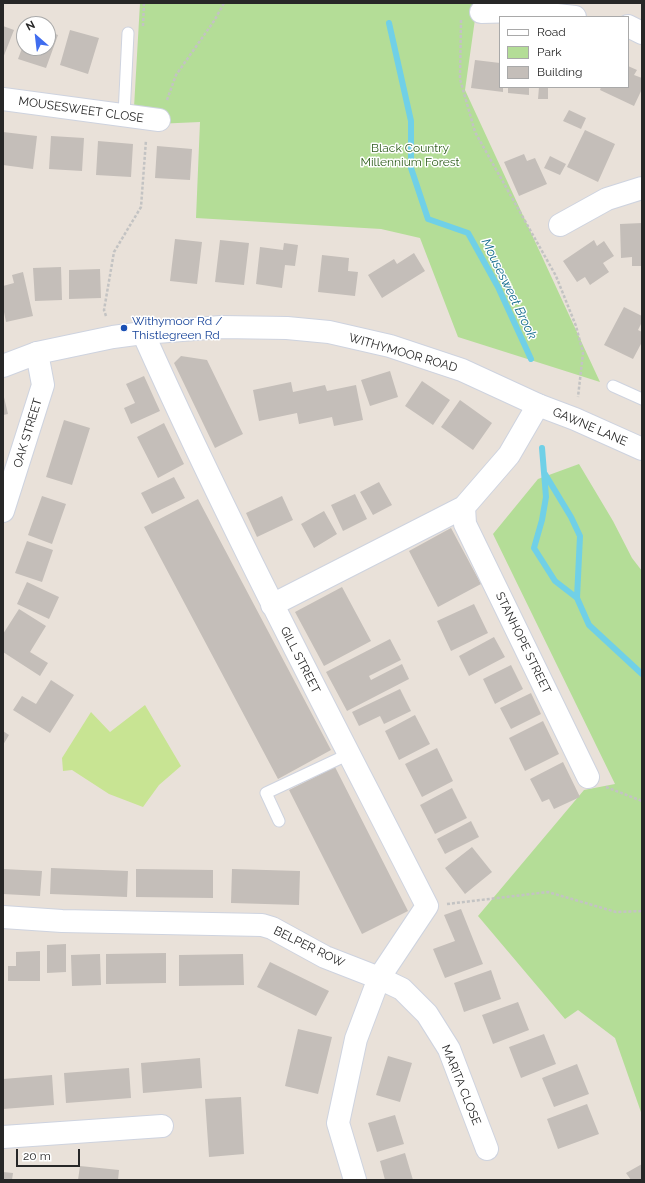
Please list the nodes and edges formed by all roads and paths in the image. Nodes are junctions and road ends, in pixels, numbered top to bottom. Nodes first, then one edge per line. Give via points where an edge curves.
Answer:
1 (224, 3) edge
2 (519, 7) edge
3 (471, 15) joint
4 (569, 16) edge
5 (629, 26) edge
6 (128, 33) dead end
7 (642, 33) edge
8 (3, 99) edge
9 (124, 116) junction
10 (159, 120) junction
11 (642, 188) edge
12 (560, 225) dead end
13 (143, 333) junction
14 (113, 337) junction
15 (38, 353) junction
16 (3, 366) edge
17 (613, 386) dead end
18 (642, 399) edge
19 (538, 405) junction
20 (575, 419) junction
21 (642, 449) edge
22 (464, 507) junction
23 (3, 512) edge
24 (272, 605) junction
25 (349, 754) junction
26 (588, 777) joint
27 (642, 801) edge
28 (279, 821) dead end
29 (427, 906) junction
30 (642, 911) edge
31 (3, 917) edge
32 (379, 978) junction
33 (162, 1126) dead end
34 (3, 1137) edge
35 (487, 1149) dead end
36 (354, 1180) edge

1 - 10 path via 176,75
2 - 3 street
2 - 4 street
3 - 20 path via 460,79 475,132 556,276 576,326 583,353
5 - 7 street
6 - 9 lane
8 - 9 street, MOUSESWEET CLOSE
9 - 10 street, MOUSESWEET CLOSE
10 - 14 path via 147,138 141,207 114,252 104,310
11 - 12 street via 607,199
13 - 14 street, WITHYMOOR ROAD
13 - 19 street, WITHYMOOR ROAD via 221,327 287,328 330,332 390,346 462,370
13 - 24 street, GILL STREET
14 - 15 street, WITHYMOOR ROAD
15 - 16 street, WITHYMOOR ROAD
15 - 23 street, OAK STREET via 43,385
17 - 18 lane
19 - 20 street, GAWNE LANE
19 - 22 street via 509,455
20 - 21 street, GAWNE LANE
22 - 24 street
22 - 26 street, STANHOPE STREET via 465,524
24 - 25 street, GILL STREET
25 - 28 lane via 266,793
25 - 29 street, GILL STREET
26 - 27 path
29 - 30 path via 548,892 616,912
29 - 32 street
31 - 32 street, BELPER ROW via 262,926 272,928 325,957
32 - 35 street, MARITA CLOSE via 402,989 427,1014 449,1049
32 - 36 street via 356,1039 338,1123
33 - 34 street

